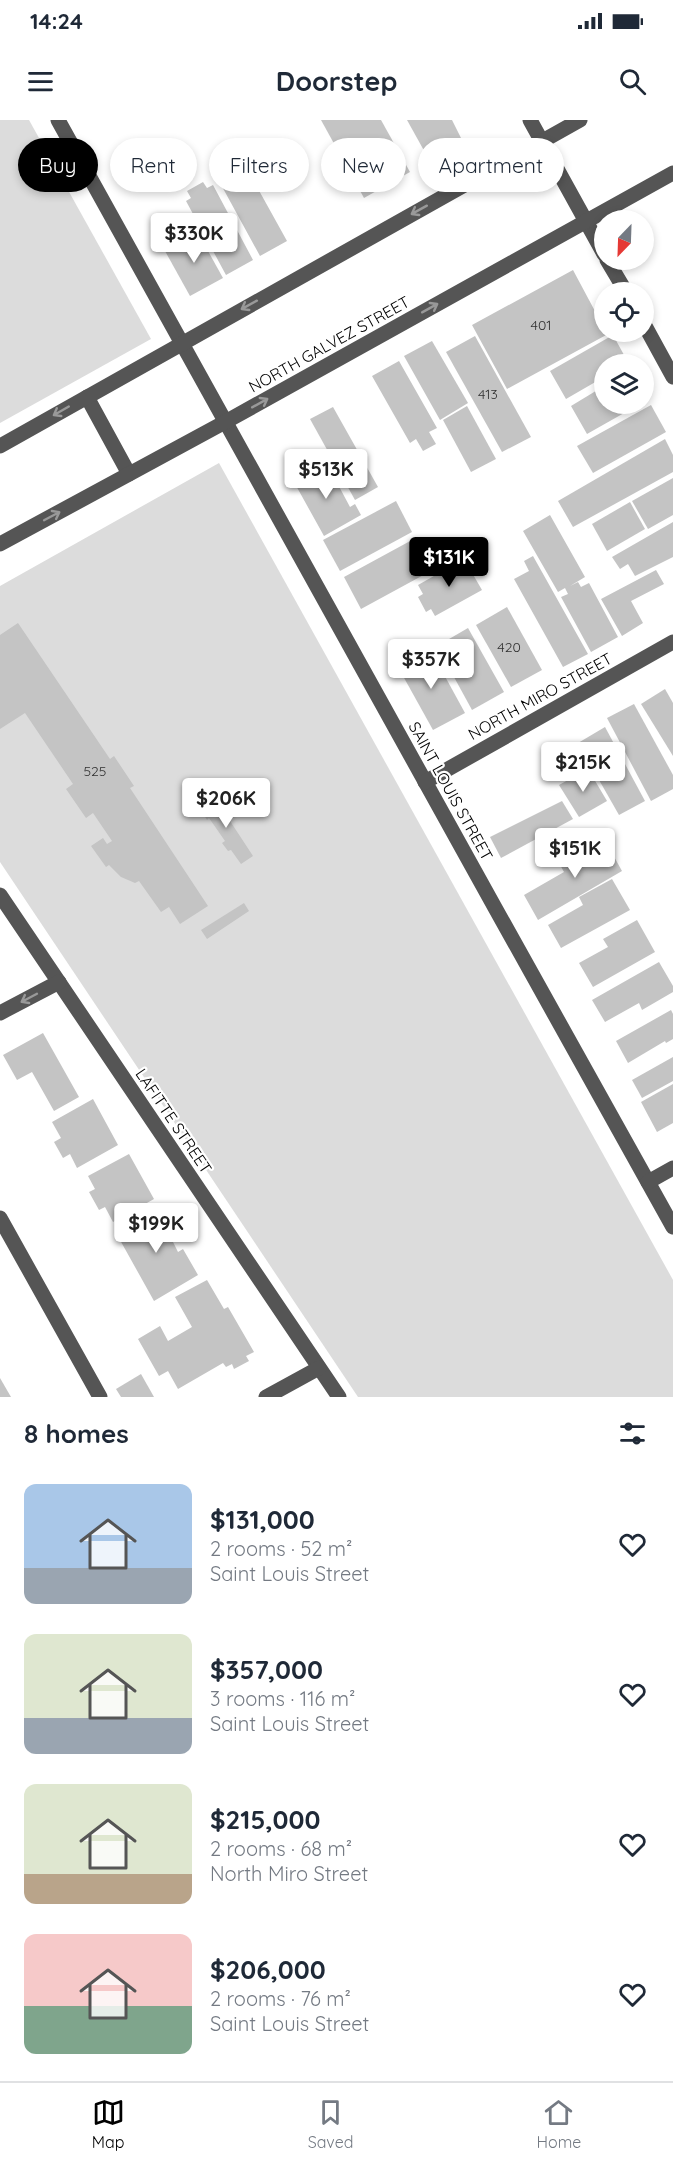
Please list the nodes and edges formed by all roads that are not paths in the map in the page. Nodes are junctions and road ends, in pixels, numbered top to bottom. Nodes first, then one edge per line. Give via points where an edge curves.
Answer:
1 (58, 120) edge
2 (530, 120) edge
3 (580, 120) edge
4 (540, 138) edge
5 (547, 138) edge
6 (673, 173) edge
7 (564, 181) edge
8 (451, 192) edge
9 (586, 221) junction
10 (594, 236) edge
11 (183, 342) junction
12 (654, 342) edge
13 (673, 377) edge
14 (87, 397) junction
15 (227, 421) junction
16 (0, 446) edge
17 (129, 474) junction
18 (0, 544) edge
19 (673, 642) edge
20 (425, 782) junction
21 (0, 895) edge
22 (59, 982) junction
23 (0, 1013) edge
24 (673, 1168) edge
25 (648, 1182) junction
26 (0, 1218) edge
27 (673, 1227) edge
28 (319, 1368) junction
29 (100, 1397) edge
30 (266, 1397) edge
31 (339, 1397) edge

1 - 11 street, SAINT LOUIS STREET
2 - 4 street
3 - 5 street
6 - 9 street, NORTH GALVEZ STREET
7 - 9 street
8 -> 11 street
9 - 10 street
15 -> 9 street, NORTH GALVEZ STREET
11 - 14 street
11 - 15 street, SAINT LOUIS STREET
12 - 13 street
14 -> 16 street
14 - 17 street
15 - 17 street, NORTH GALVEZ STREET
15 - 20 street, SAINT LOUIS STREET
18 -> 17 street, NORTH GALVEZ STREET
19 - 20 street, NORTH MIRO STREET
20 - 25 street, SAINT LOUIS STREET
21 - 22 street, LAFITTE STREET
22 -> 23 street
22 - 28 street, LAFITTE STREET
24 - 25 street
25 - 27 street, SAINT LOUIS STREET
26 - 29 street
28 - 30 street
28 - 31 street, LAFITTE STREET

